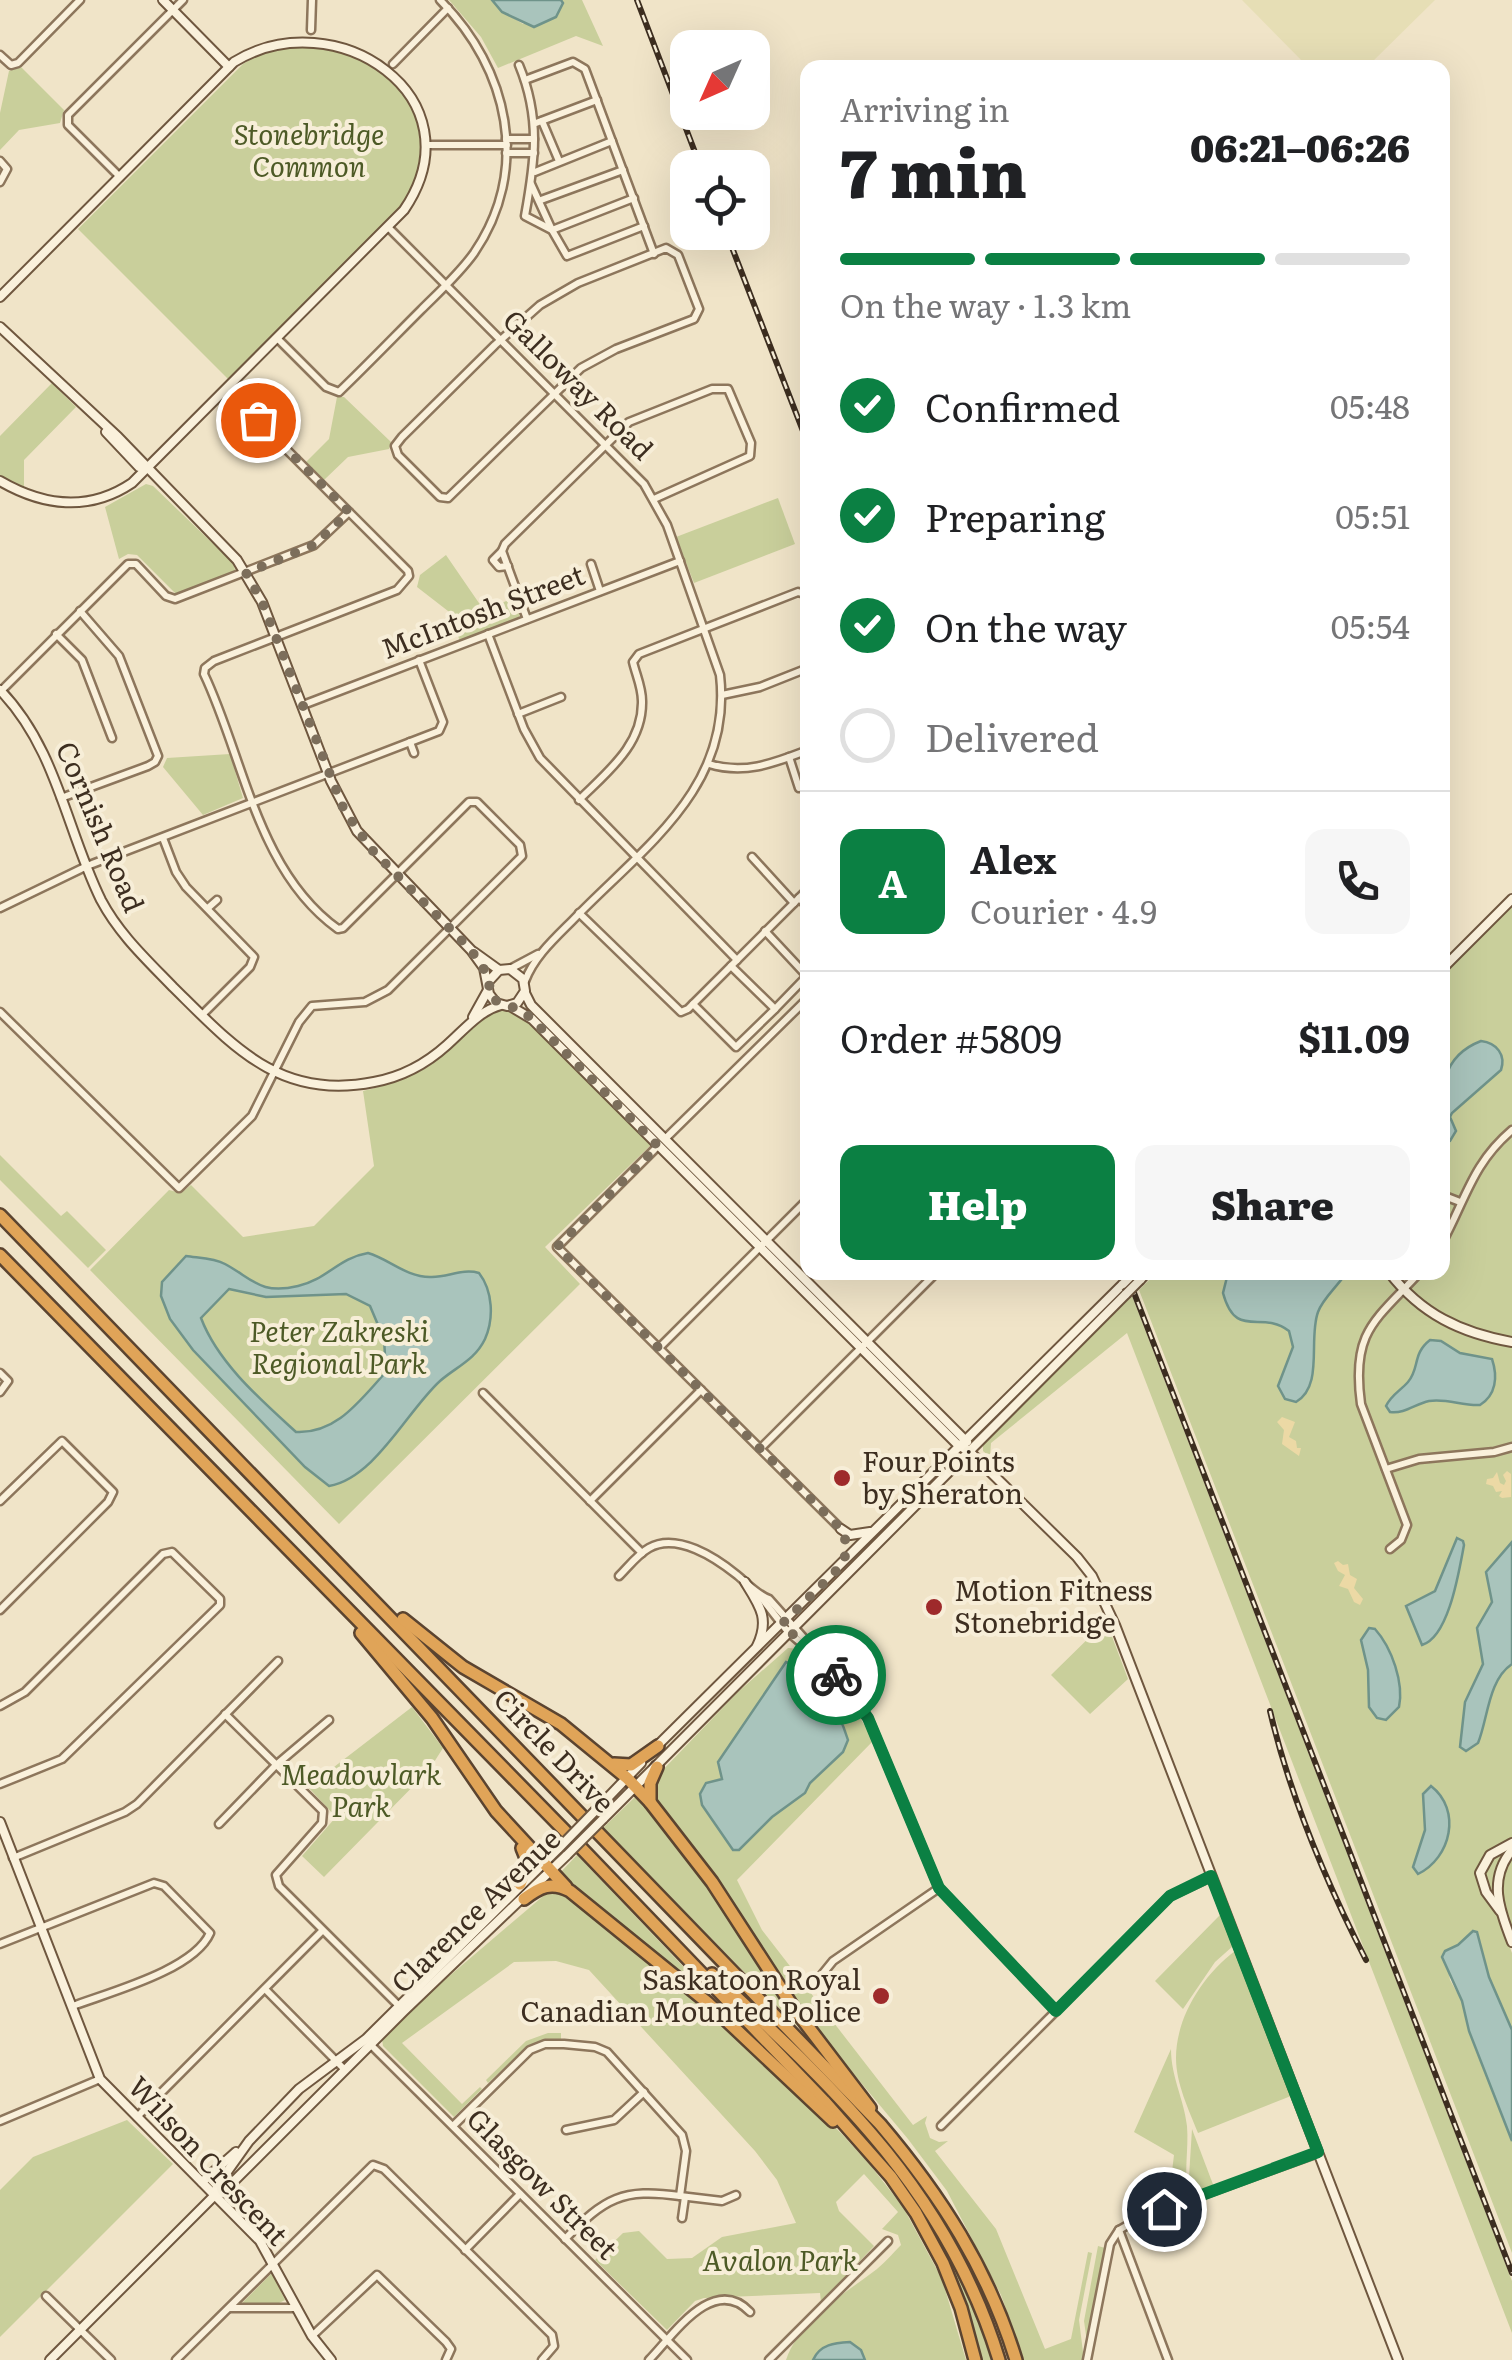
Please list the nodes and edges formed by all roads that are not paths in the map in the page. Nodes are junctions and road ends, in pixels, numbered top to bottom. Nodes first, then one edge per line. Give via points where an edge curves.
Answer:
1 (80, 0) edge
2 (163, 0) edge
3 (183, 0) edge
4 (312, 0) edge
5 (440, 0) edge
6 (448, 8) junction
7 (172, 9) junction
8 (312, 30) dead end
9 (280, 34) dead end
10 (0, 56) edge
11 (391, 62) joint
12 (518, 65) dead end
13 (229, 67) junction
14 (525, 80) junction
15 (597, 100) junction
16 (539, 122) junction
17 (534, 139) junction
18 (612, 142) junction
19 (427, 146) junction
20 (506, 146) junction
21 (534, 153) junction
22 (0, 161) edge
23 (559, 162) junction
24 (623, 170) junction
25 (534, 172) junction
26 (120, 177) junction
27 (0, 182) edge
28 (531, 184) junction
29 (634, 198) junction
30 (541, 200) junction
31 (644, 226) junction
32 (390, 228) junction
33 (552, 230) junction
34 (654, 254) junction
35 (446, 285) junction
36 (0, 296) edge
37 (0, 323) edge
38 (501, 338) junction
39 (278, 339) junction
40 (226, 390) junction
41 (556, 392) junction
42 (606, 444) junction
43 (146, 469) junction
44 (0, 481) edge
45 (654, 499) junction
46 (349, 512) junction
47 (680, 561) junction
48 (590, 564) dead end
49 (246, 573) junction
50 (600, 591) junction
51 (800, 593) edge
52 (80, 611) junction
53 (527, 619) junction
54 (706, 628) junction
55 (56, 634) junction
56 (488, 634) junction
57 (276, 636) junction
58 (419, 660) junction
59 (800, 671) edge
60 (0, 691) edge
61 (722, 695) junction
62 (561, 696) dead end
63 (303, 704) junction
64 (518, 714) junction
65 (112, 738) dead end
66 (410, 742) junction
67 (414, 752) dead end
68 (800, 753) edge
69 (789, 757) junction
70 (709, 764) junction
71 (328, 773) junction
72 (799, 788) dead end
73 (61, 798) junction
74 (580, 800) junction
75 (253, 802) junction
76 (163, 838) junction
77 (634, 857) junction
78 (752, 857) dead end
79 (88, 866) junction
80 (396, 875) junction
81 (800, 896) edge
82 (1512, 899) edge
83 (216, 900) dead end
84 (796, 900) junction
85 (800, 902) edge
86 (0, 908) edge
87 (208, 908) junction
88 (579, 913) junction
89 (450, 929) junction
90 (766, 931) junction
91 (471, 950) junction
92 (544, 950) junction
93 (1450, 961) edge
94 (734, 963) junction
95 (800, 968) edge
96 (510, 969) junction
97 (499, 970) junction
98 (800, 983) edge
99 (488, 986) junction
100 (524, 987) junction
101 (693, 1004) junction
102 (506, 1005) junction
103 (800, 1006) edge
104 (775, 1009) junction
105 (0, 1012) edge
106 (202, 1016) junction
107 (468, 1025) junction
108 (274, 1072) junction
109 (1512, 1130) edge
110 (666, 1138) junction
111 (658, 1146) junction
112 (1450, 1198) edge
113 (1460, 1202) junction
114 (800, 1207) edge
115 (0, 1215) edge
116 (1450, 1218) edge
117 (763, 1243) junction
118 (0, 1256) edge
119 (929, 1280) edge
120 (1135, 1280) edge
121 (1395, 1280) edge
122 (1412, 1280) edge
123 (1403, 1290) junction
124 (1512, 1342) edge
125 (865, 1345) junction
126 (659, 1348) junction
127 (0, 1373) edge
128 (701, 1390) junction
129 (0, 1392) edge
130 (482, 1393) dead end
131 (965, 1446) junction
132 (761, 1448) junction
133 (1512, 1448) edge
134 (1386, 1470) junction
135 (0, 1500) edge
136 (590, 1501) junction
137 (878, 1528) junction
138 (841, 1529) junction
139 (307, 1532) junction
140 (1390, 1548) dead end
141 (642, 1553) junction
142 (842, 1565) junction
143 (619, 1576) dead end
144 (745, 1582) junction
145 (342, 1605) junction
146 (0, 1610) edge
147 (787, 1625) junction
148 (755, 1651) junction
149 (278, 1661) dead end
150 (0, 1706) edge
151 (224, 1714) junction
152 (328, 1720) dead end
153 (658, 1746) junction
154 (605, 1760) junction
155 (276, 1765) junction
156 (657, 1767) junction
157 (631, 1783) junction
158 (0, 1784) edge
159 (650, 1802) junction
160 (0, 1822) edge
161 (219, 1824) dead end
162 (510, 1827) junction
163 (1512, 1846) edge
164 (14, 1858) junction
165 (546, 1868) junction
166 (1211, 1876) junction
167 (520, 1884) junction
168 (939, 1888) junction
169 (524, 1899) junction
170 (588, 1907) junction
171 (1500, 1913) junction
172 (656, 1924) junction
173 (41, 1927) junction
174 (322, 1931) junction
175 (1512, 1942) edge
176 (0, 1944) edge
177 (820, 1977) dead end
178 (265, 1989) junction
179 (72, 2006) junction
180 (401, 2008) junction
181 (1056, 2011) junction
182 (368, 2042) junction
183 (336, 2061) junction
184 (345, 2070) junction
185 (100, 2079) junction
186 (644, 2092) junction
187 (136, 2117) junction
188 (0, 2121) edge
189 (880, 2124) junction
190 (453, 2126) junction
191 (942, 2126) dead end
192 (566, 2130) dead end
193 (248, 2142) junction
194 (1318, 2152) junction
195 (875, 2159) junction
196 (202, 2182) junction
197 (520, 2194) junction
198 (215, 2195) junction
199 (682, 2196) junction
200 (736, 2196) dead end
201 (682, 2218) dead end
202 (1119, 2230) junction
203 (566, 2238) junction
204 (888, 2240) dead end
205 (465, 2250) junction
206 (274, 2262) junction
207 (46, 2296) dead end
208 (228, 2308) junction
209 (298, 2308) junction
210 (750, 2312) dead end
211 (80, 2330) junction
212 (312, 2336) junction
213 (666, 2340) junction
214 (50, 2360) edge
215 (111, 2360) edge
216 (176, 2360) edge
217 (331, 2360) edge
218 (446, 2360) edge
219 (542, 2360) edge
220 (649, 2360) edge
221 (687, 2360) edge
222 (769, 2360) edge
223 (972, 2360) edge
224 (1000, 2360) edge
225 (1016, 2360) edge
226 (1088, 2360) edge
227 (1168, 2360) edge
228 (1398, 2360) edge

1 - 10 street via 18,63
2 - 7 street
3 - 7 street
4 - 8 street
5 - 6 street
6 - 11 street
6 - 20 street via 485,58
7 - 13 street
7 - 26 street via 68,115 68,125
9 - 13 street
11 - 19 street via 416,101
12 - 14 street
13 - 26 street
14 - 15 street via 573,62
14 - 16 street
15 - 16 street
15 - 18 street
16 - 17 street
16 - 23 street
17 - 20 street
17 - 21 street
18 - 23 street
18 - 24 street
19 - 20 street
19 - 32 street via 420,184
20 - 21 street
20 - 35 street via 492,218
21 - 25 street
22 - 27 street via 7,169
23 - 25 street
24 - 29 street
24 - 30 street
25 - 28 street
26 - 36 street
28 - 30 street
28 - 33 street via 525,216
29 - 31 street
29 - 33 street
30 - 33 street
31 - 33 street via 567,256
31 - 34 street
32 - 35 street, Galloway Road
32 - 39 street
34 - 38 street via 560,292
34 - 41 street via 675,250 698,314 599,357
35 - 38 street, Galloway Road
35 - 39 street via 339,392
37 - 43 street
38 - 41 street, Galloway Road
38 - 41 street via 396,444 398,455 440,497 452,495
39 - 40 street
40 - 43 street
40 - 46 street
41 - 42 street, Galloway Road
42 - 45 street, Galloway Road
42 - 45 street via 635,419 728,389 751,443 750,456
42 - 53 street via 502,551
43 - 44 street via 111,495 75,503 38,499
43 - 49 street
45 - 47 street, Galloway Road
46 - 49 street via 314,545
46 - 57 street via 408,571 408,581
47 - 50 street, McIntosh Street
47 - 54 street, Galloway Road
48 - 50 street
49 - 52 street via 170,599 132,562
49 - 57 street
50 - 53 street, McIntosh Street
51 - 54 street
52 - 55 street
52 - 73 street via 119,656 158,756 148,766
53 - 56 street, McIntosh Street
54 - 61 street, Galloway Road
54 - 74 street via 636,658 642,702 636,735
55 - 60 street
55 - 65 street via 82,660
56 - 58 street, McIntosh Street
56 - 64 street
57 - 63 street
57 - 75 street via 208,664 204,674
58 - 63 street, McIntosh Street
58 - 66 street via 442,727
59 - 61 street
60 - 73 street, Cornish Road via 34,731
61 - 70 street, Galloway Road
62 - 64 street
63 - 71 street
64 - 74 street via 540,758
66 - 67 street
66 - 71 street
68 - 69 street
69 - 70 street via 746,770
69 - 72 street
70 - 77 street, Galloway Road via 686,805
71 - 75 street
71 - 80 street via 358,832
73 - 79 street, Cornish Road
74 - 77 street
75 - 76 street
75 - 80 street via 283,866 338,929
76 - 79 street
76 - 87 street via 176,872
77 - 88 street, Galloway Road
77 - 94 street
78 - 84 street
79 - 86 street
79 - 106 street, Cornish Road via 117,927
80 - 89 street
80 - 89 street via 469,802 477,802 520,845 522,856
81 - 84 street
82 - 93 street
83 - 87 street
84 - 85 street
84 - 90 street
87 - 106 street via 254,957
88 - 92 street, Galloway Road
88 - 101 street via 673,1008 684,1011
89 - 91 street
89 - 108 street via 382,994 346,1006 312,1006
90 - 94 street
90 - 95 street
91 - 97 street
91 - 99 street
92 - 96 street, Galloway Road
92 - 100 street, Galloway Road
94 - 101 street
94 - 104 street
96 - 97 street
96 - 100 street
97 - 99 street
98 - 104 street
99 - 102 street via 492,999
99 - 107 street, Cornish Road
100 - 102 street via 520,1000
100 - 110 street via 532,1005
101 - 104 street via 736,1047
102 - 107 street, Cornish Road
102 - 111 street via 532,1019
103 - 110 street
105 - 108 street via 176,1188 252,1116
106 - 108 street, Cornish Road
107 - 108 street, Cornish Road via 420,1066 375,1082 328,1086
109 - 113 street via 1481,1160
110 - 117 street
111 - 117 street
111 - 126 street via 557,1247
112 - 113 street
113 - 116 street
114 - 117 street
115 - 139 highway, Circle Drive
117 - 125 street
117 - 126 street
118 - 145 highway, Circle Drive
119 - 125 street
120 - 131 street, Clarence Avenue, bridge
121 - 123 street
122 - 123 street
123 - 124 street via 1453,1326
123 - 134 street via 1368,1328 1362,1346 1361,1404
125 - 131 street
125 - 132 street
126 - 128 street
127 - 129 street via 8,1381
128 - 132 street
128 - 136 street
130 - 136 street
131 - 137 street, Clarence Avenue
131 - 147 street, Clarence Avenue
131 - 166 street via 1092,1576
132 - 138 street
133 - 134 street via 1419,1458
134 - 140 street via 1407,1525
135 - 146 street via 62,1441 113,1492
136 - 141 street
137 - 138 street via 856,1536
137 - 142 street, Clarence Avenue
138 - 142 street via 848,1547
139 - 154 highway via 428,1642 562,1724
139 - 189 highway, Circle Drive
141 - 143 street
141 - 144 street via 657,1544 687,1546
142 - 147 street, Clarence Avenue
144 - 147 street via 769,1599
144 - 148 street via 766,1623
145 - 162 highway
145 - 172 highway, Circle Drive
147 - 148 street, Clarence Avenue
147 - 156 street, Clarence Avenue
147 - 168 street via 868,1718
148 - 153 street, Clarence Avenue
149 - 151 street
150 - 158 street via 25,1692 163,1554 172,1552 220,1599 62,1759
151 - 155 street
151 - 164 street via 137,1804
152 - 155 street
153 - 154 highway via 631,1765
153 - 157 street, Clarence Avenue
154 - 157 highway
155 - 161 street
155 - 174 street via 323,1812 322,1823 276,1875 278,1886
156 - 157 street, Clarence Avenue
156 - 159 highway
157 - 159 highway
157 - 165 street, Clarence Avenue, bridge via 595,1811
157 - 165 street, Clarence Avenue, bridge via 603,1819
159 - 189 highway
160 - 164 street, Wilson Crescent
162 - 165 highway
162 - 167 highway via 528,1863
163 - 171 street via 1497,1876
163 - 171 street via 1490,1855 1480,1873
164 - 173 street, Wilson Crescent
165 - 167 street, Clarence Avenue
165 - 169 street, Clarence Avenue
165 - 170 highway
166 - 181 street via 1170,1896
166 - 194 street
167 - 180 street, Clarence Avenue
168 - 177 street
168 - 181 street
169 - 170 highway via 553,1885
169 - 180 street, Clarence Avenue
170 - 195 highway via 708,2003
171 - 175 street
172 - 195 highway, Circle Drive
172 - 224 highway via 879,2139 969,2277
173 - 176 street
173 - 179 street, Wilson Crescent
173 - 179 street via 160,1883 210,1933 184,1962
174 - 178 street
174 - 180 street
178 - 183 street
178 - 187 street
179 - 185 street, Wilson Crescent
180 - 182 street, Clarence Avenue
181 - 191 street
182 - 183 street, Clarence Avenue
182 - 184 street, Clarence Avenue
182 - 190 street, Glasgow Street
183 - 184 street
183 - 193 street, Clarence Avenue
184 - 198 street, Clarence Avenue
185 - 187 street, Wilson Crescent
185 - 188 street
186 - 190 street via 600,2048 544,2044
186 - 192 street via 614,2120
186 - 199 street via 685,2144
187 - 196 street, Wilson Crescent
189 - 225 highway, Circle Drive via 977,2259
190 - 197 street, Glasgow Street
193 - 196 street
193 - 198 street, Clarence Avenue
194 - 202 street
194 - 228 street
195 - 223 highway, Circle Drive via 943,2263
196 - 198 street, Wilson Crescent
197 - 203 street, Glasgow Street
197 - 205 street
198 - 206 street, Wilson Crescent
198 - 211 street, Clarence Avenue
199 - 200 street
199 - 201 street
199 - 203 street via 636,2192 611,2199
202 - 226 street via 1110,2244
202 - 227 street
203 - 213 street, Glasgow Street
204 - 222 street
205 - 206 street via 373,2165
205 - 219 street via 552,2335 554,2346
206 - 208 street
206 - 209 street, Wilson Crescent
207 - 211 street
208 - 209 street
208 - 216 street
209 - 212 street, Wilson Crescent
210 - 213 street via 736,2301 707,2303
211 - 214 street, Clarence Avenue
211 - 215 street
212 - 217 street, Wilson Crescent
212 - 218 street via 377,2276 446,2342
213 - 220 street
213 - 221 street, Glasgow Street

